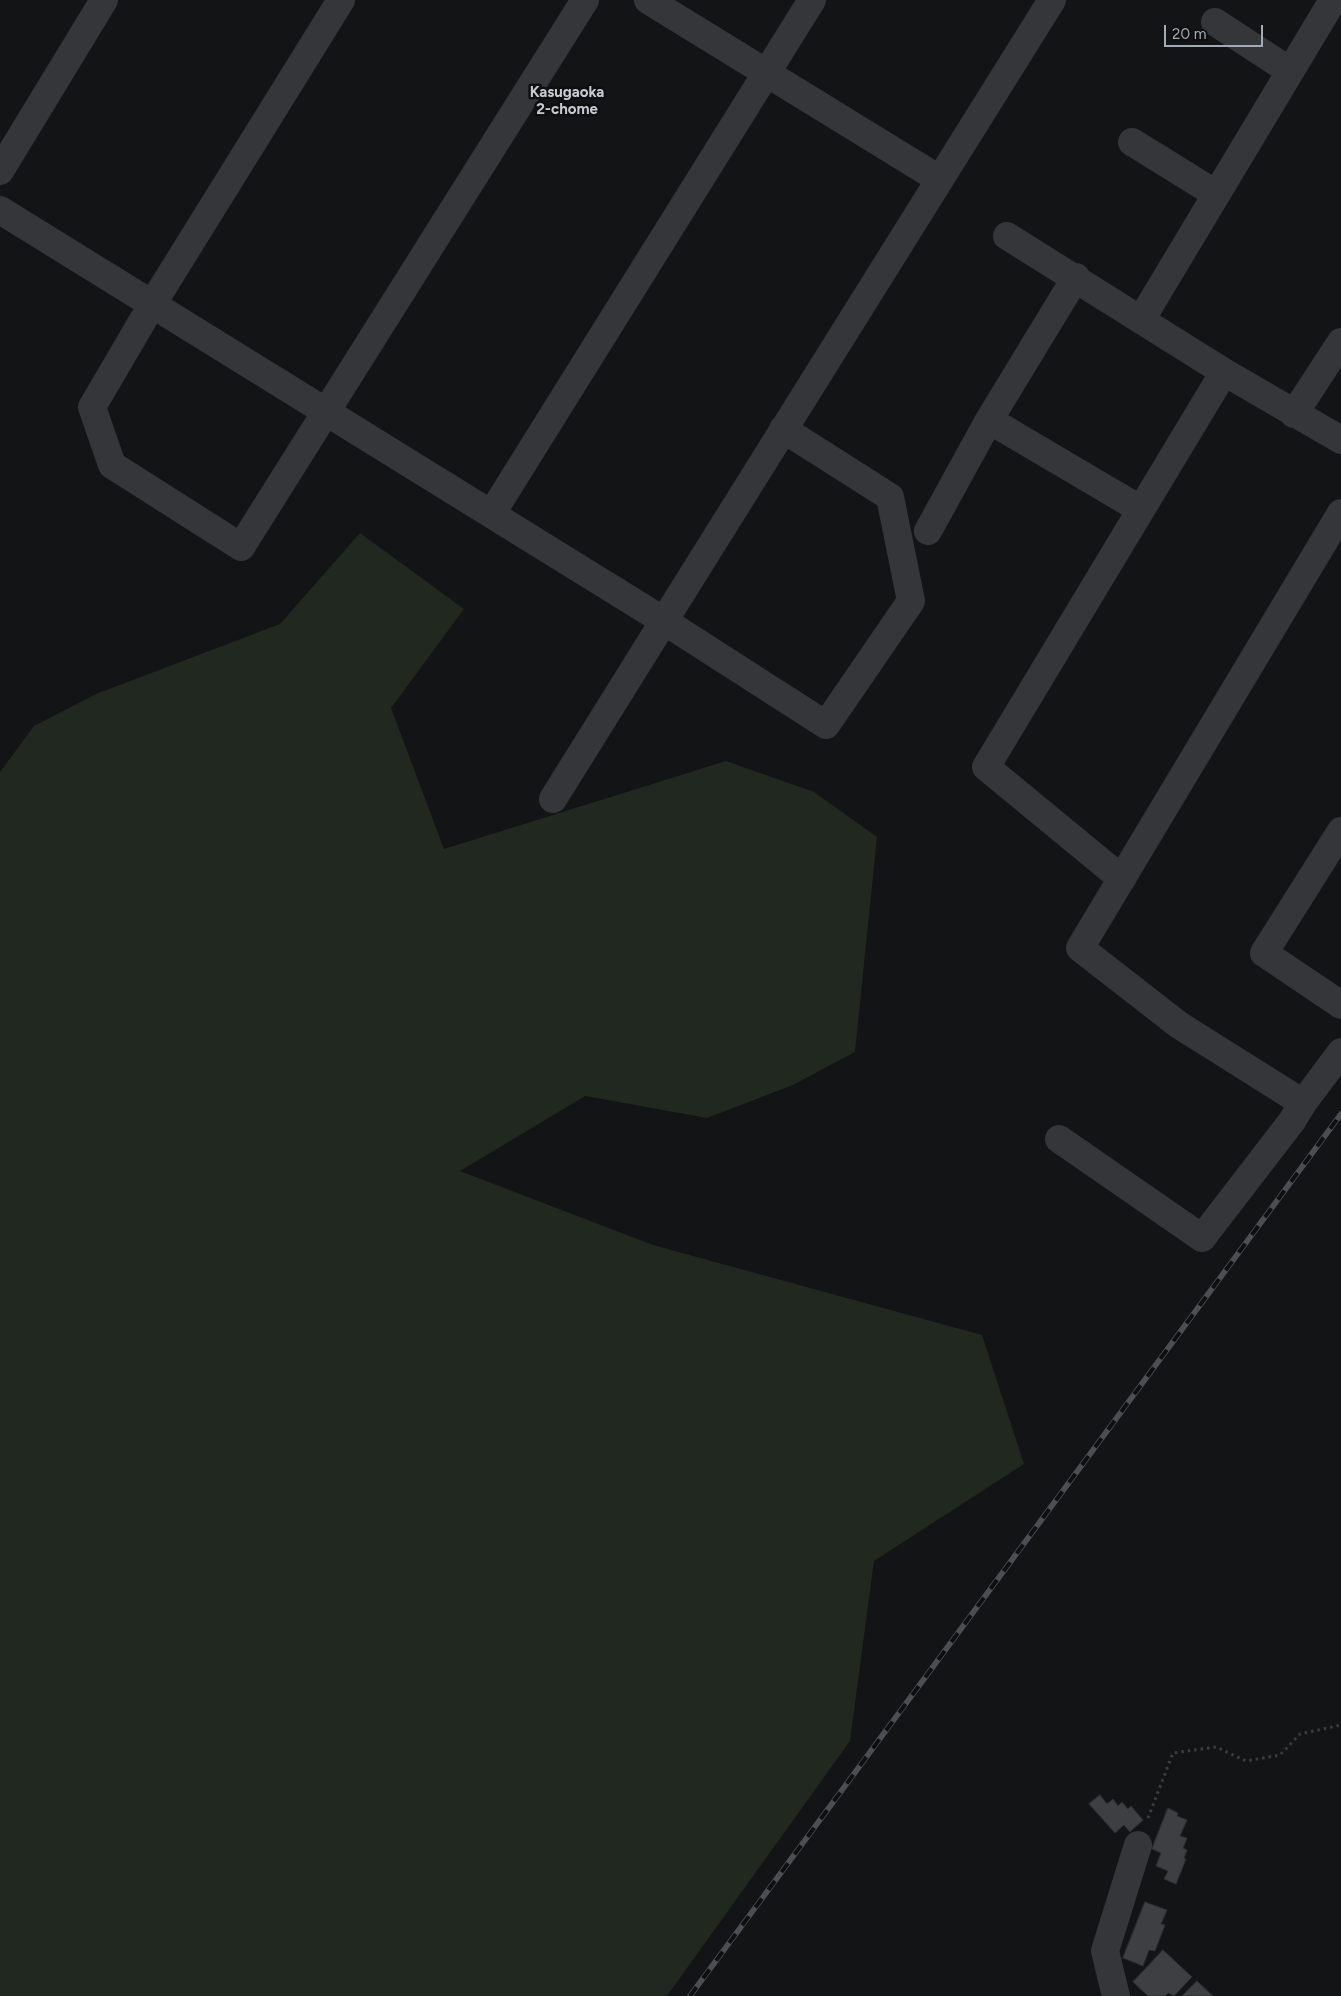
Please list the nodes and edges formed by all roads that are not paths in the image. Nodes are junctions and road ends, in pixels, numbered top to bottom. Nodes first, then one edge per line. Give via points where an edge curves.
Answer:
1 (104, 0) edge
2 (341, 0) edge
3 (585, 0) edge
4 (648, 0) edge
5 (812, 0) edge
6 (1052, 0) edge
7 (1333, 0) edge
8 (1215, 22) dead end
9 (1290, 71) junction
10 (768, 72) junction
11 (1132, 142) dead end
12 (0, 171) edge
13 (939, 179) junction
14 (1216, 194) junction
15 (0, 210) edge
16 (1007, 236) dead end
17 (1076, 277) junction
18 (153, 304) junction
19 (1141, 320) junction
20 (1341, 342) edge
21 (1224, 372) junction
22 (327, 411) junction
23 (1294, 414) junction
24 (990, 420) junction
25 (783, 429) junction
26 (1341, 440) edge
27 (1140, 509) junction
28 (492, 513) junction
29 (1341, 513) edge
30 (928, 531) dead end
31 (664, 621) junction
32 (553, 799) dead end
33 (1341, 832) edge
34 (1122, 879) junction
35 (1341, 1005) edge
36 (1341, 1052) edge
37 (1303, 1103) junction
38 (1059, 1139) dead end
39 (1138, 1845) road end
40 (1116, 1996) edge

1 - 12 street
2 - 18 street
3 - 22 street
4 - 10 street
5 - 10 street
6 - 13 street
7 - 9 street
8 - 9 street
9 - 14 street
10 - 13 street
10 - 28 street
11 - 14 street
13 - 25 street
14 - 19 street
15 - 18 street
16 - 17 street
17 - 19 street
17 - 24 street
18 - 22 street
18 - 22 street via 92,407 112,465 241,546
19 - 21 street
20 - 23 street
21 - 23 street
21 - 27 street
22 - 28 street
23 - 26 street
24 - 27 street
24 - 30 street
25 - 31 street
25 - 31 street via 890,497 912,601 826,725
27 - 34 street via 986,767
28 - 31 street
29 - 34 street
31 - 32 street
33 - 35 street via 1264,953
34 - 37 street via 1080,948 1179,1025
36 - 37 street
37 - 38 street via 1202,1238
39 - 40 street via 1106,1951

